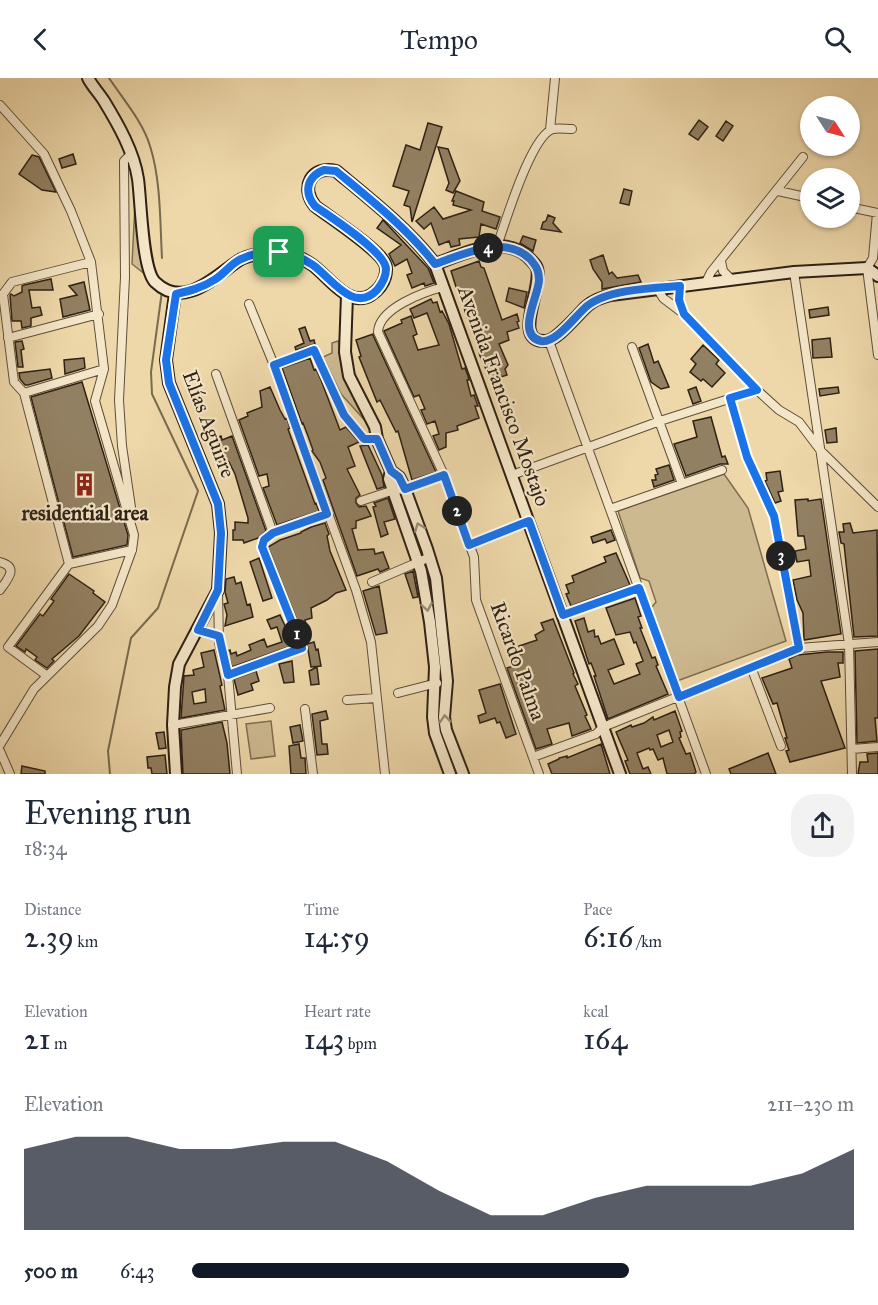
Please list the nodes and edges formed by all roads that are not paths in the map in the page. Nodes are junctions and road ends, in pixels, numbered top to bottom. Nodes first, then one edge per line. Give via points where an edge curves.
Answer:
1 (88, 78) edge
2 (555, 78) edge
3 (0, 105) edge
4 (572, 129) dead end
5 (550, 130) junction
6 (131, 154) junction
7 (803, 157) dead end
8 (778, 191) junction
9 (800, 196) edge
10 (860, 209) edge
11 (878, 213) edge
12 (497, 246) junction
13 (721, 261) junction
14 (91, 262) junction
15 (435, 264) junction
16 (867, 268) junction
17 (794, 272) junction
18 (878, 276) edge
19 (732, 280) junction
20 (706, 282) junction
21 (680, 286) junction
22 (443, 287) junction
23 (657, 288) junction
24 (170, 291) junction
25 (347, 295) junction
26 (249, 304) dead end
27 (99, 314) junction
28 (684, 314) junction
29 (8, 338) junction
30 (549, 341) junction
31 (632, 347) dead end
32 (878, 356) edge
33 (274, 365) junction
34 (104, 369) junction
35 (216, 375) dead end
36 (757, 390) junction
37 (24, 393) junction
38 (730, 398) junction
39 (660, 421) junction
40 (377, 439) junction
41 (587, 448) junction
42 (821, 451) junction
43 (722, 470) dead end
44 (444, 475) junction
45 (512, 476) junction
46 (682, 484) junction
47 (399, 490) junction
48 (362, 501) dead end
49 (878, 507) edge
50 (610, 509) junction
51 (327, 514) junction
52 (529, 521) junction
53 (273, 533) junction
54 (134, 535) junction
55 (469, 545) junction
56 (132, 550) junction
57 (430, 557) junction
58 (418, 561) junction
59 (0, 562) edge
60 (69, 564) junction
61 (372, 582) dead end
62 (639, 588) junction
63 (0, 590) edge
64 (218, 590) junction
65 (563, 615) junction
66 (198, 630) junction
67 (219, 636) junction
68 (878, 642) edge
69 (849, 644) junction
70 (799, 648) junction
71 (751, 667) junction
72 (46, 675) junction
73 (228, 675) junction
74 (447, 681) junction
75 (435, 684) junction
76 (398, 693) dead end
77 (679, 697) junction
78 (376, 698) junction
79 (347, 700) dead end
80 (270, 708) dead end
81 (305, 710) dead end
82 (232, 714) junction
83 (173, 724) junction
84 (603, 727) junction
85 (0, 745) edge
86 (781, 746) dead end
87 (878, 747) edge
88 (852, 749) junction
89 (0, 751) edge
90 (533, 757) junction
91 (10, 774) edge
92 (176, 774) edge
93 (237, 774) edge
94 (313, 774) edge
95 (385, 774) edge
96 (450, 774) edge
97 (463, 774) edge
98 (539, 774) edge
99 (620, 774) edge
100 (706, 774) edge
101 (852, 774) edge

1 - 6 street
2 - 5 street
3 - 14 street via 44,154
4 - 5 street
5 - 12 street via 531,151
6 - 24 street via 153,281
6 - 54 street via 124,161 125,277 119,400
7 - 8 street
8 - 9 street
8 - 13 street
10 - 11 street
11 - 16 street via 873,258
12 - 15 street
12 - 30 street via 525,254 537,267 539,281 528,321 535,339
13 - 19 street via 723,271
13 - 20 street
14 - 27 street
14 - 29 street via 12,282 6,287 3,294
15 - 22 street, Avenida Francisco Mostajo
15 - 25 street, Avenida Francisco Mostajo via 416,239 385,212 336,171 324,170 310,181 310,200 373,250 386,267 384,280 373,294 366,298
16 - 17 street
16 - 18 street
16 - 32 street
17 - 19 street
17 - 42 street
19 - 20 street
20 - 21 street
21 - 23 street
21 - 28 street
22 - 44 street, Ricardo Palma via 407,300 378,326
22 - 45 street, Avenida Francisco Mostajo
23 - 28 street via 663,298
23 - 30 street via 600,298
24 - 25 street via 196,289 240,260 279,252 312,264
24 - 64 street, Elías Aguirre via 166,360 169,383 218,504
25 - 40 street via 345,352 349,376 375,427
26 - 33 street
27 - 29 street
27 - 34 street
28 - 36 street
29 - 37 street via 14,382
30 - 41 street
31 - 39 street
33 - 40 street via 314,350 344,415 364,439
33 - 51 street
34 - 37 street
34 - 54 street via 95,401
35 - 53 street
36 - 38 street
36 - 42 street via 799,422
37 - 60 street
38 - 39 street
38 - 70 street via 747,457 774,516
39 - 41 street
39 - 46 street
40 - 47 street via 391,471 390,479
41 - 45 street
41 - 50 street
42 - 49 street
42 - 69 street
43 - 46 street
44 - 47 street
44 - 55 street, Ricardo Palma
45 - 52 street, Avenida Francisco Mostajo
46 - 50 street
47 - 48 street
57 -> 47 street
47 - 58 street
50 - 62 street
51 - 53 street
51 - 78 street via 371,642
52 - 55 street
52 - 65 street, Avenida Francisco Mostajo
53 - 73 street via 262,547 302,648
54 - 56 street
55 - 90 street, Ricardo Palma via 474,557 476,600
56 - 60 street
56 - 72 street via 112,605 98,626
57 - 58 street
57 - 74 street via 436,578
58 - 61 street
58 -> 75 street via 430,622
59 - 63 street via 11,569 11,576
60 - 72 street via 8,647
62 - 65 street
62 - 77 street
64 - 66 street, Elías Aguirre
64 - 67 street
65 - 84 street, Avenida Francisco Mostajo
66 - 67 street
66 - 83 street, Elías Aguirre via 179,664
67 - 73 street
68 - 69 street
69 - 70 street
69 - 88 street
70 - 71 street
71 - 77 street
71 - 86 street
72 - 85 street
73 - 82 street
74 - 75 street
97 -> 74 street via 446,729
75 - 76 street
75 - 96 street via 435,733
77 - 84 street
77 - 100 street
78 - 79 street
78 - 95 street
80 - 82 street
81 - 94 street
82 - 83 street
82 - 93 street
83 - 92 street, Elías Aguirre
84 - 90 street via 596,734
84 - 99 street, Avenida Francisco Mostajo
87 - 88 street
88 - 101 street
89 - 91 street
90 - 98 street, Ricardo Palma

